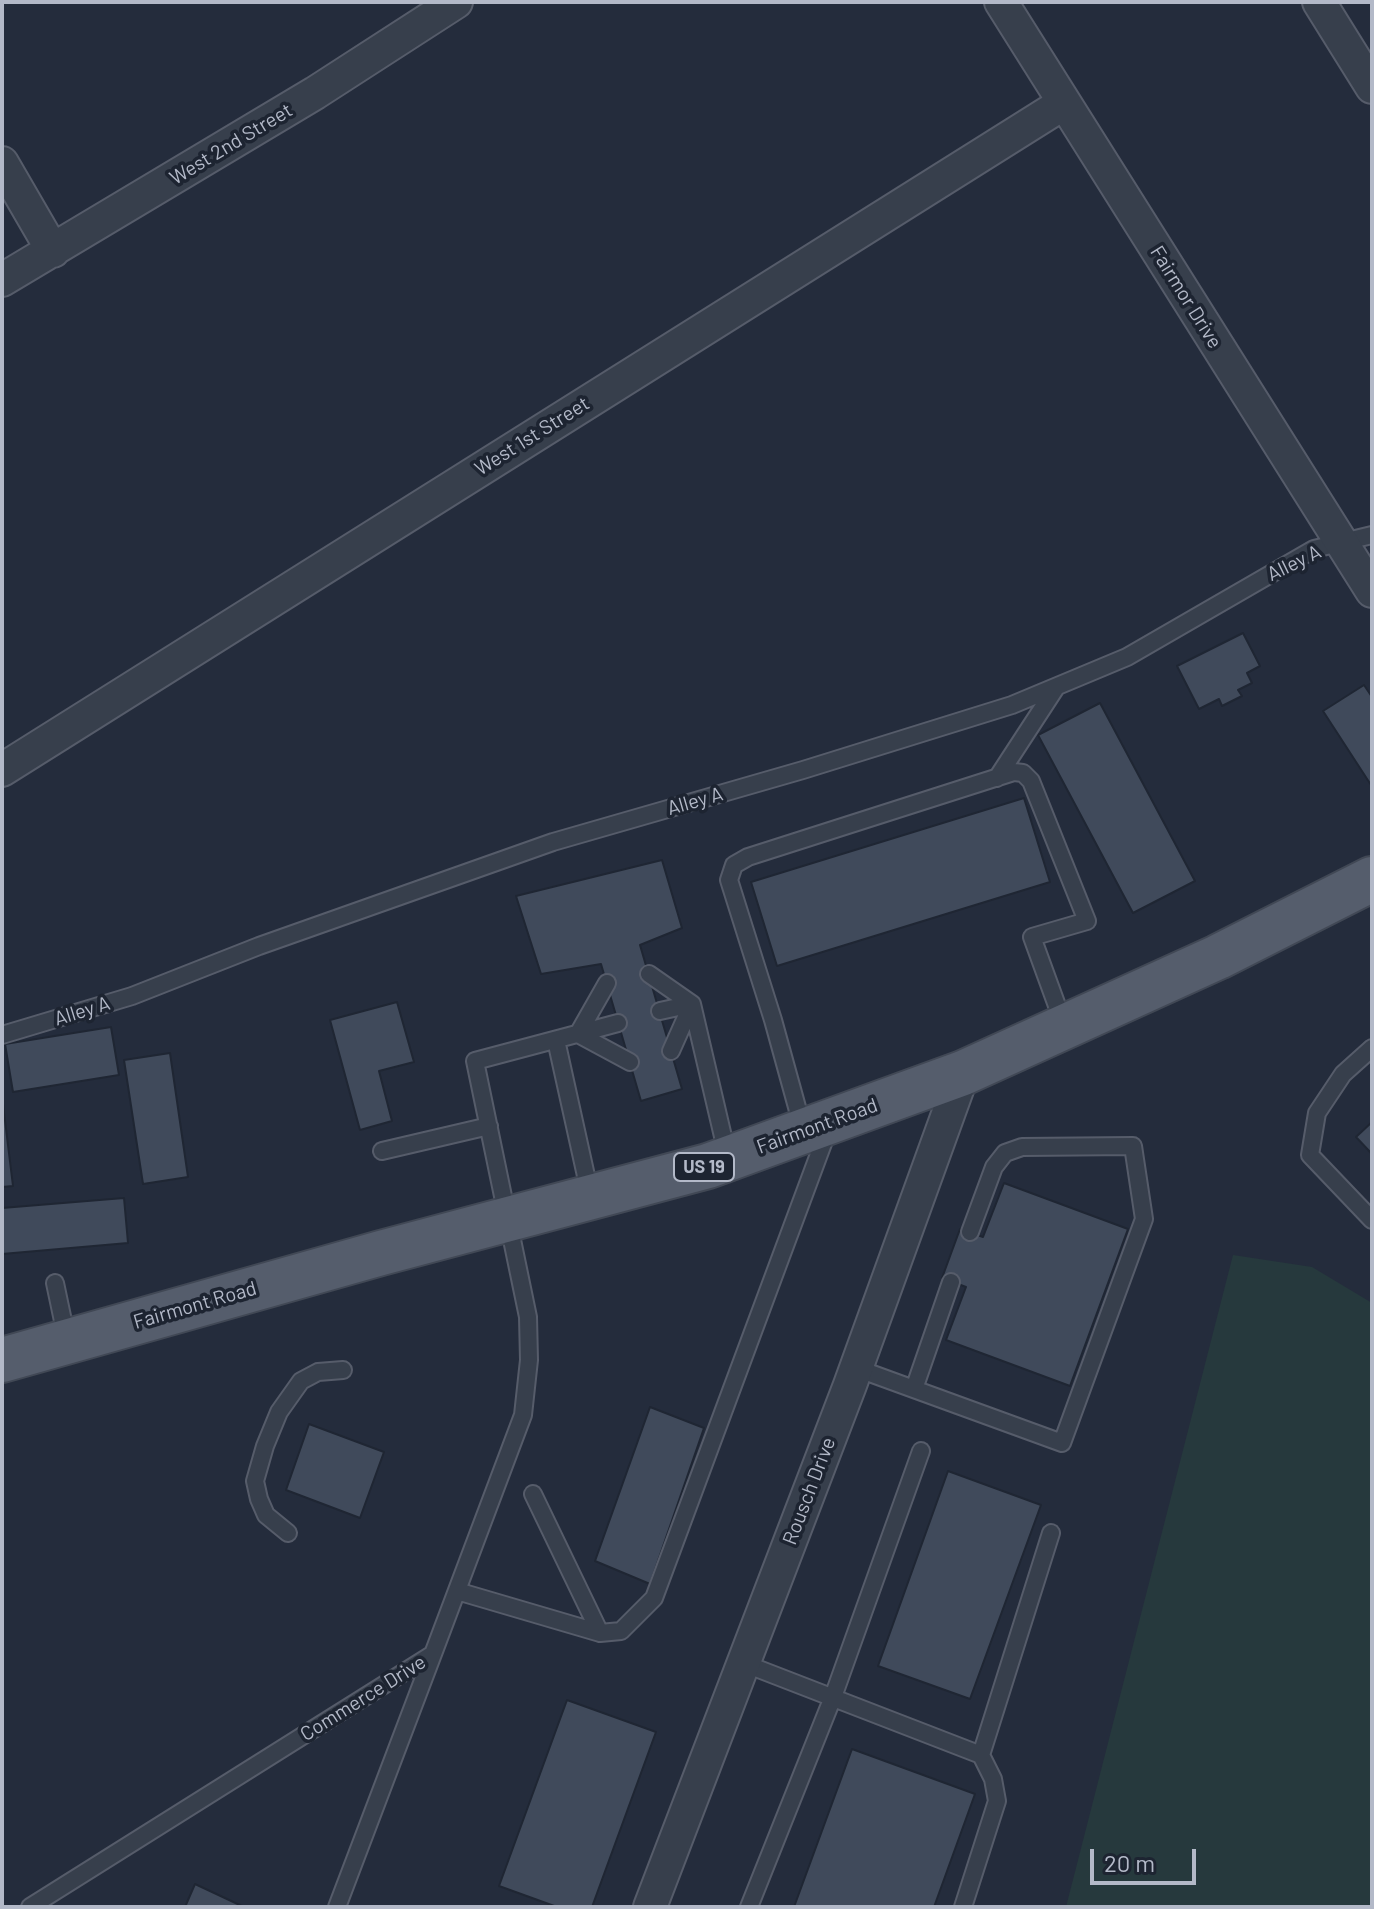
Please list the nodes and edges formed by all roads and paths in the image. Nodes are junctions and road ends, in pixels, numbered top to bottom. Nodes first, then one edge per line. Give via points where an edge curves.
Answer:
1 (456, 2) edge
2 (1001, 2) edge
3 (1319, 2) edge
4 (1372, 87) edge
5 (1064, 103) junction
6 (2, 163) edge
7 (53, 251) junction
8 (2, 280) edge
9 (1357, 539) edge
10 (1372, 591) edge
11 (1057, 686) junction
12 (2, 770) edge
13 (997, 778) junction
14 (1372, 879) edge
15 (649, 974) dead end
16 (607, 983) dead end
17 (692, 1004) junction
18 (660, 1011) dead end
19 (618, 1023) dead end
20 (1064, 1027) junction
21 (578, 1034) junction
22 (2, 1035) edge
23 (556, 1040) junction
24 (1372, 1048) edge
25 (671, 1051) dead end
26 (630, 1062) dead end
27 (963, 1073) junction
28 (489, 1126) junction
29 (817, 1126) junction
30 (382, 1151) dead end
31 (728, 1159) junction
32 (591, 1197) junction
33 (509, 1218) junction
34 (1372, 1220) edge
35 (970, 1232) dead end
36 (951, 1282) dead end
37 (55, 1283) dead end
38 (67, 1341) junction
39 (2, 1360) edge
40 (856, 1368) junction
41 (343, 1370) dead end
42 (914, 1389) junction
43 (921, 1451) dead end
44 (533, 1494) dead end
45 (288, 1533) dead end
46 (1051, 1533) dead end
47 (457, 1591) junction
48 (600, 1633) junction
49 (433, 1654) junction
50 (743, 1663) junction
51 (833, 1697) junction
52 (981, 1755) junction
53 (30, 1907) edge
54 (337, 1907) edge
55 (650, 1907) edge
56 (749, 1907) edge
57 (963, 1907) edge

1 - 7 street, West 2nd Street
2 - 5 street, Fairmor Drive
3 - 4 street
5 - 9 street, Fairmor Drive
5 - 12 street, West 1st Street
6 - 7 street
7 - 8 street, West 2nd Street
9 - 10 street, Fairmor Drive
9 - 11 lane, Alley A via 1314,549 1127,657
11 - 13 lane
11 - 22 lane, Alley A via 803,770 553,842 132,996
13 - 20 lane via 1014,772 1031,781 1087,921 1032,937
13 - 29 lane via 734,865 729,880 773,1020
14 - 20 main road, Fairmont Road / US 19
15 - 17 lane
16 - 21 lane
17 - 18 lane
17 - 25 lane
17 - 31 lane
19 - 21 lane
20 - 27 main road, Fairmont Road / US 19
21 - 23 lane
21 - 26 lane
23 - 28 lane, Commerce Drive via 475,1061
23 - 32 lane
24 - 34 lane via 1343,1074 1317,1113 1310,1155
27 - 29 main road, Fairmont Road / US 19
27 - 40 street, Rousch Drive
28 - 30 lane
28 - 33 lane, Commerce Drive
29 - 31 main road, Fairmont Road / US 19
29 - 48 lane via 748,1343 654,1598 621,1631
31 - 32 main road, Fairmont Road / US 19
32 - 33 main road, Fairmont Road / US 19
33 - 38 main road, Fairmont Road / US 19
33 - 47 lane, Commerce Drive via 528,1317 523,1415
35 - 42 lane via 994,1167 1005,1153 1022,1147 1133,1146 1144,1219 1062,1443
36 - 42 lane
37 - 38 lane
38 - 39 main road, Fairmont Road / US 19
40 - 42 lane
40 - 50 street, Rousch Drive
41 - 45 lane via 318,1372 301,1381 279,1412 265,1446 255,1481 259,1499 266,1515
43 - 51 lane
44 - 48 lane
46 - 52 lane
47 - 48 lane
47 - 49 lane, Commerce Drive
49 - 53 lane, Commerce Drive
49 - 54 lane
50 - 51 lane
50 - 55 street, Rousch Drive
51 - 52 lane
51 - 56 lane
52 - 57 lane via 997,1801

